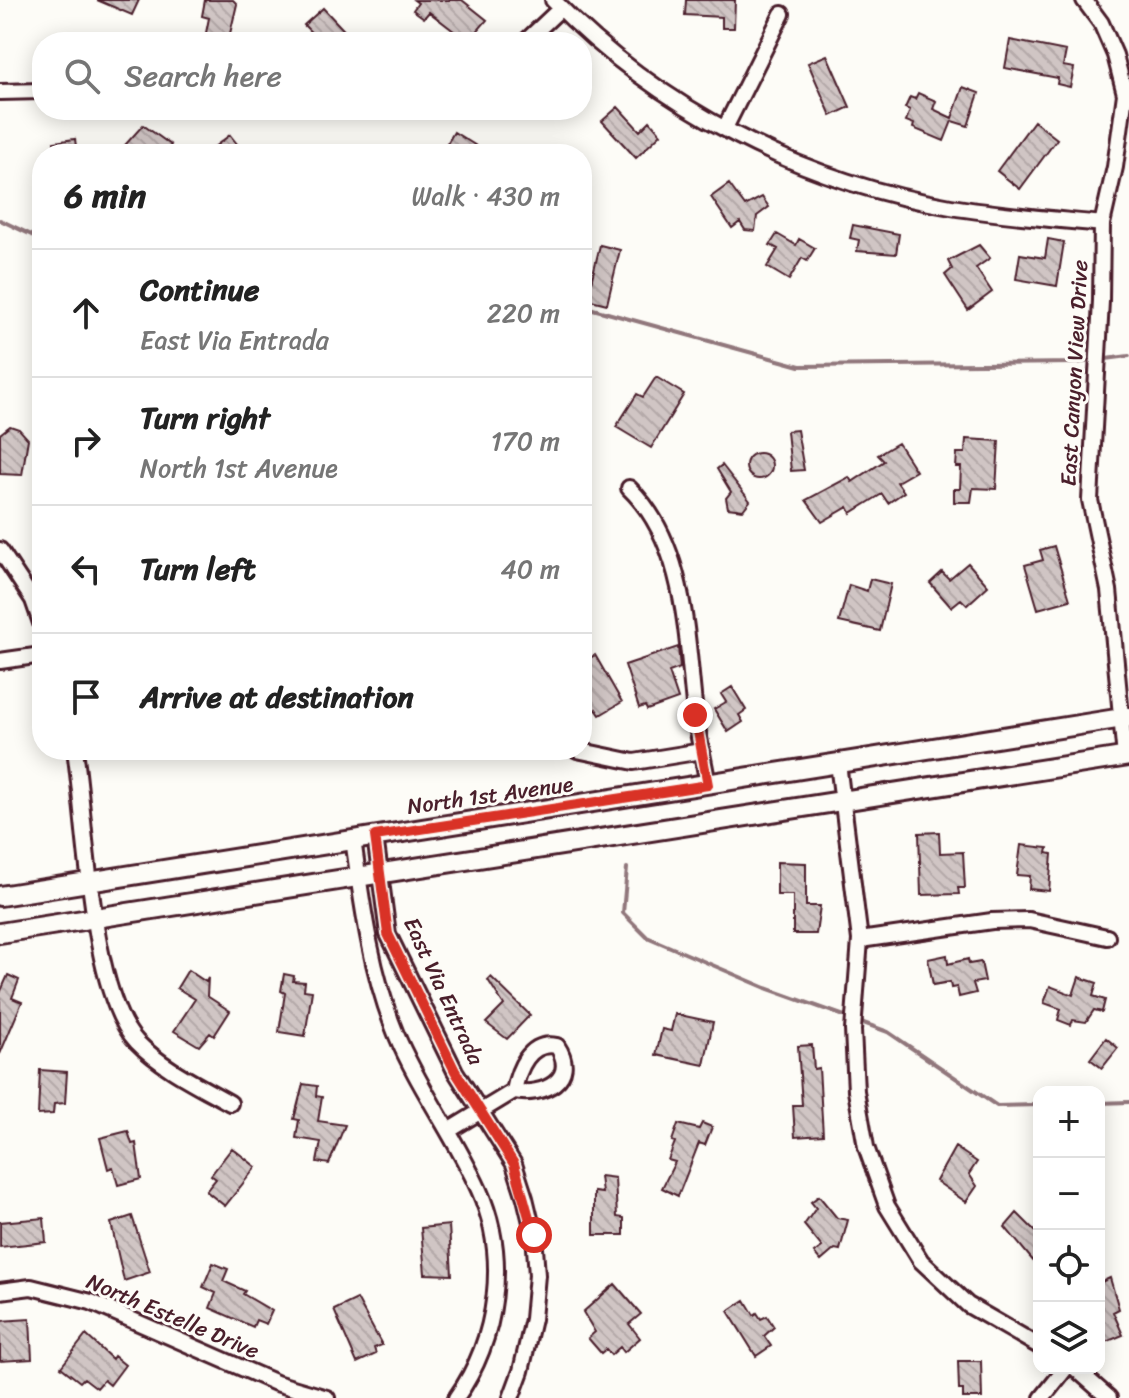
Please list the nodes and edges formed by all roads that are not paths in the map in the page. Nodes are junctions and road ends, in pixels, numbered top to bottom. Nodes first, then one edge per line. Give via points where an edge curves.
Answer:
1 (1084, 0) edge
2 (557, 4) edge
3 (782, 14) dead end
4 (533, 32) edge
5 (589, 32) edge
6 (592, 35) edge
7 (32, 91) edge
8 (0, 92) edge
9 (1127, 94) edge
10 (725, 128) junction
11 (1102, 224) junction
12 (629, 488) dead end
13 (0, 550) edge
14 (32, 598) edge
15 (32, 656) edge
16 (0, 661) edge
17 (1124, 718) edge
18 (702, 751) junction
19 (592, 753) edge
20 (1127, 756) edge
21 (76, 760) edge
22 (838, 763) junction
23 (708, 785) junction
24 (843, 799) junction
25 (375, 836) junction
26 (353, 839) junction
27 (379, 873) junction
28 (358, 876) junction
29 (92, 881) junction
30 (0, 896) edge
31 (96, 919) junction
32 (0, 933) edge
33 (1107, 937) dead end
34 (860, 940) junction
35 (514, 1091) dead end
36 (230, 1103) dead end
37 (481, 1112) junction
38 (448, 1131) junction
39 (0, 1291) edge
40 (1033, 1343) edge
41 (1061, 1374) edge
42 (1082, 1374) edge
43 (327, 1398) edge
44 (456, 1398) edge
45 (511, 1398) edge
46 (1042, 1398) edge
47 (1109, 1398) edge

1 - 9 street, East Canyon View Drive via 1101,23
2 - 4 street
2 - 5 street
3 - 10 street
6 - 10 street via 635,73
7 - 8 street
9 - 11 street, East Canyon View Drive
10 - 11 street via 817,172 949,207
11 - 17 street, East Canyon View Drive via 1090,500 1109,590
12 - 18 street via 660,533 673,565
13 - 14 street
15 - 16 street
17 - 20 street, East Canyon View Drive
17 - 22 main road, North 1st Avenue
18 - 19 street via 634,762
18 - 23 street
20 - 24 main road
21 - 29 street
22 - 23 main road, North 1st Avenue
22 - 24 street
23 - 25 main road, North 1st Avenue
24 - 27 main road
24 - 34 street
25 - 26 main road, North 1st Avenue
25 - 27 street, East Via Entrada
26 - 28 street, East Via Entrada
26 - 29 main road, North 1st Avenue
27 - 28 main road
27 - 37 street, East Via Entrada via 388,934 455,1071
28 - 31 main road
28 - 38 street, East Via Entrada via 395,1032
29 - 30 main road, North 1st Avenue
29 - 31 street
31 - 32 main road
31 - 36 street via 111,997 135,1041
33 - 34 street via 1029,920
34 - 40 street via 853,1030 856,1091 866,1147 887,1206 921,1261 968,1305
35 - 37 street
37 - 38 street
37 - 45 street, East Via Entrada via 514,1164 534,1235 533,1319
38 - 44 street, East Via Entrada via 481,1193 497,1283 476,1370
39 - 43 street, North Estelle Drive via 31,1287 91,1302 276,1383
41 - 46 street
42 - 47 street

